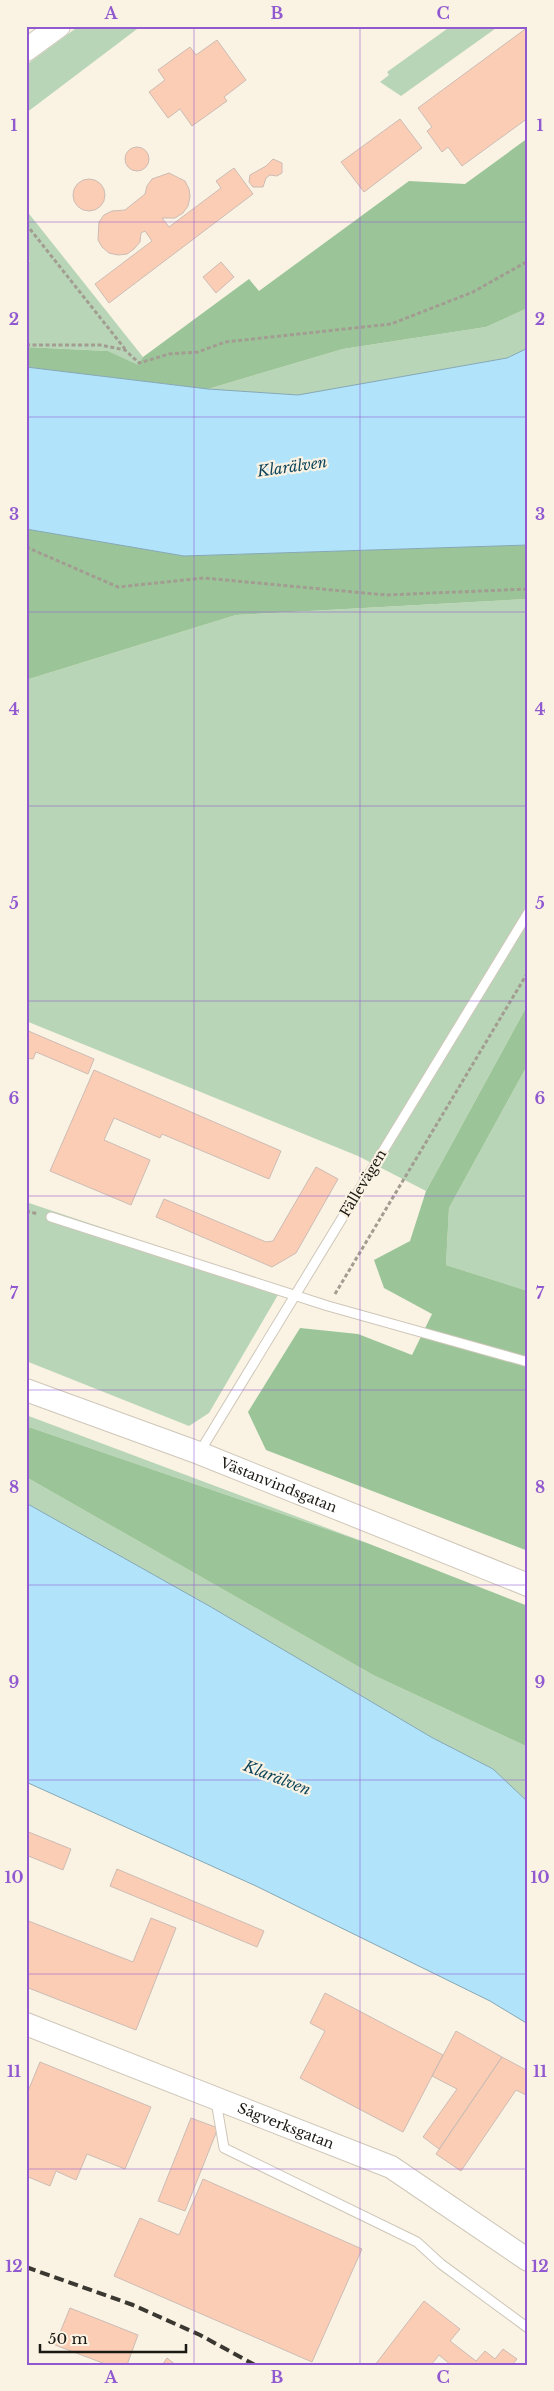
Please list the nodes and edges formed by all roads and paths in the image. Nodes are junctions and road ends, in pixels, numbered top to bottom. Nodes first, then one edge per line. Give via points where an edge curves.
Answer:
1 (59, 26) edge
2 (26, 50) edge
3 (26, 224) edge
4 (528, 261) edge
5 (26, 345) edge
6 (125, 350) junction
7 (26, 547) edge
8 (528, 590) edge
9 (528, 913) edge
10 (528, 972) edge
11 (50, 1217) dead end
12 (295, 1294) junction
13 (328, 1306) junction
14 (528, 1362) edge
15 (26, 1390) edge
16 (198, 1453) junction
17 (528, 1585) edge
18 (26, 2024) edge
19 (216, 2098) junction
20 (528, 2260) edge
21 (528, 2328) edge

1 - 2 street
3 - 6 path
4 - 6 path via 473,292 391,324 225,342 198,352 169,354 139,363
5 - 6 path via 100,345
7 - 8 path via 118,587 204,578 386,595
9 - 12 lane, Fällevägen
10 - 13 path
11 - 12 lane
12 - 13 lane
12 - 16 lane, Fällevägen
13 - 14 lane
15 - 16 street, Västanvindsgatan
16 - 17 street, Västanvindsgatan
18 - 19 street, Sågverksgatan
19 - 20 street, Sågverksgatan via 391,2167
19 - 21 lane via 224,2148 417,2242 441,2264

